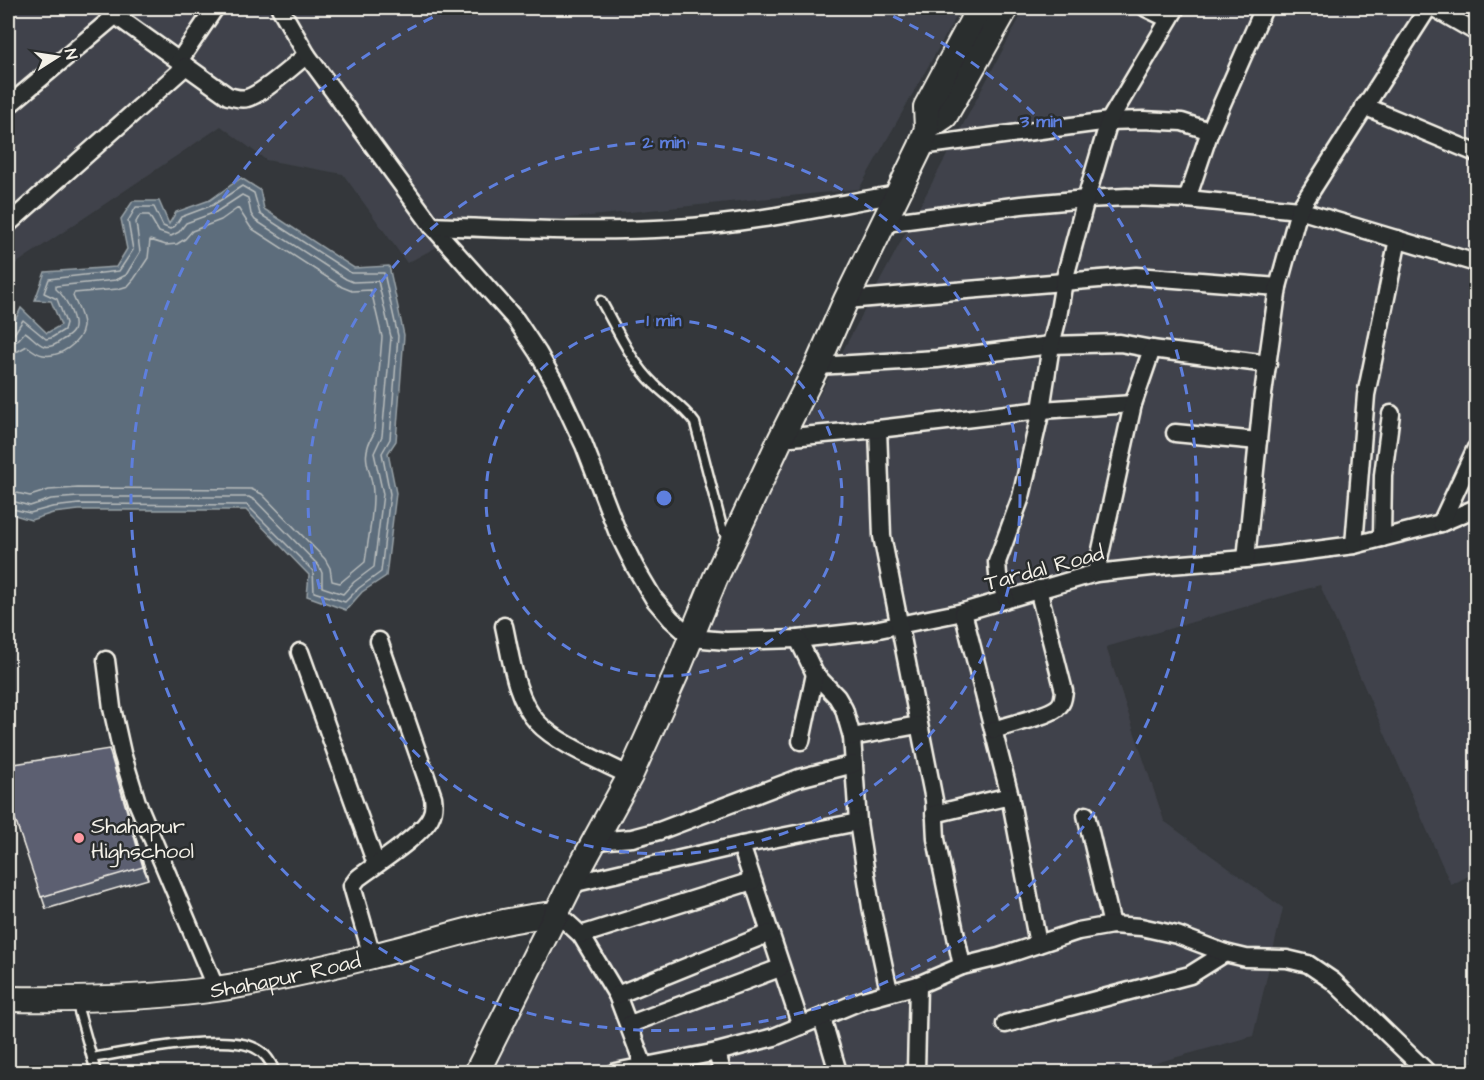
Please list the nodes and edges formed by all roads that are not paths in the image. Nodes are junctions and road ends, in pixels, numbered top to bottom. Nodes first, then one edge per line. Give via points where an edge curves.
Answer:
1 (215, 8) edge
2 (280, 8) edge
3 (979, 8) edge
4 (1006, 8) edge
5 (1146, 8) edge
6 (1264, 8) edge
7 (1428, 8) edge
8 (1434, 8) edge
9 (114, 10) edge
10 (1172, 14) edge
11 (1476, 32) edge
12 (307, 55) junction
13 (183, 63) junction
14 (8, 106) edge
15 (1364, 106) junction
16 (1109, 121) junction
17 (1210, 131) junction
18 (924, 137) junction
19 (1476, 153) edge
20 (897, 194) junction
21 (1086, 199) junction
22 (1187, 199) junction
23 (1299, 210) junction
24 (885, 223) junction
25 (8, 224) edge
26 (432, 226) junction
27 (1398, 239) junction
28 (1476, 263) edge
29 (1064, 281) junction
30 (1278, 287) junction
31 (846, 300) junction
32 (602, 301) dead end
33 (1051, 345) junction
34 (1152, 349) junction
35 (1268, 364) junction
36 (818, 366) junction
37 (1133, 404) junction
38 (1041, 410) junction
39 (1391, 414) dead end
40 (879, 429) junction
41 (1175, 432) dead end
42 (781, 438) junction
43 (1258, 441) junction
44 (1476, 448) edge
45 (1476, 508) edge
46 (1441, 523) junction
47 (1382, 538) junction
48 (1354, 545) junction
49 (732, 546) junction
50 (1246, 560) junction
51 (1096, 573) junction
52 (1038, 590) junction
53 (1006, 599) junction
54 (963, 612) junction
55 (504, 626) dead end
56 (898, 626) junction
57 (692, 638) junction
58 (798, 639) junction
59 (379, 641) dead end
60 (300, 652) dead end
61 (105, 660) dead end
62 (815, 674) junction
63 (918, 725) junction
64 (994, 730) junction
65 (852, 737) junction
66 (801, 741) dead end
67 (854, 764) junction
68 (630, 776) junction
69 (1010, 796) junction
70 (934, 814) junction
71 (1086, 815) dead end
72 (858, 822) junction
73 (595, 841) junction
74 (741, 845) junction
75 (376, 864) junction
76 (752, 881) junction
77 (571, 884) junction
78 (558, 914) junction
79 (1112, 925) junction
80 (770, 933) junction
81 (581, 935) junction
82 (1038, 944) junction
83 (1225, 953) junction
84 (372, 956) junction
85 (962, 966) junction
86 (780, 968) junction
87 (918, 985) junction
88 (216, 989) junction
89 (889, 991) junction
90 (617, 995) junction
91 (8, 999) edge
92 (76, 1000) junction
93 (822, 1018) junction
94 (1005, 1023) dead end
95 (630, 1024) junction
96 (801, 1026) junction
97 (717, 1052) junction
98 (92, 1058) junction
99 (644, 1066) junction
100 (680, 1066) edge
101 (96, 1072) edge
102 (275, 1072) edge
103 (477, 1072) edge
104 (615, 1072) edge
105 (722, 1072) edge
106 (838, 1072) edge
107 (916, 1072) edge
108 (1427, 1072) edge

1 - 13 street
2 - 12 street
3 - 18 main road via 926,107
4 - 18 main road via 945,116
5 - 10 street
6 - 17 street
7 - 15 street
8 - 11 street
9 - 13 street
9 - 14 street
10 - 16 street
12 - 13 street via 246,99 228,96
12 - 26 street
13 - 25 street
15 - 19 street
15 - 23 street
16 - 17 street via 1182,122
16 - 18 street
16 - 21 street
17 - 22 street
18 - 20 main road
20 - 24 main road
20 - 26 street via 758,219 676,228 580,232
21 - 22 street
21 - 24 street
21 - 29 street
22 - 23 street
23 - 27 street
23 - 30 street
24 - 31 main road
26 - 57 street via 516,320 538,353 579,435 635,567 654,598
27 - 28 street
27 - 48 street via 1366,394
29 - 30 street via 1137,276
29 - 31 street
29 - 33 street
30 - 35 street
31 - 36 main road
32 - 49 lane via 630,354 654,384 687,411 695,423 723,531
33 - 34 street via 1120,343
33 - 36 street
33 - 38 street
34 - 35 street
34 - 37 street
35 - 43 street
36 - 42 main road
37 - 38 street
37 - 51 street
38 - 40 street
38 - 53 street via 1021,497 997,562
39 - 47 street via 1383,475
40 - 42 street
40 - 56 street via 882,536
41 - 43 street
42 - 49 main road
43 - 50 street
44 - 46 street
45 - 46 street, Tardal Road
46 - 47 street, Tardal Road
47 - 48 street, Tardal Road
48 - 50 street, Tardal Road
49 - 57 main road
50 - 51 street, Tardal Road
51 - 52 street, Tardal Road
52 - 53 street, Tardal Road
52 - 64 street via 1063,700 1049,712
53 - 54 street, Tardal Road
54 - 56 street, Tardal Road
54 - 64 street
55 - 68 street via 517,680 537,722 557,739
56 - 58 street, Tardal Road
56 - 63 street
57 - 58 street, Tardal Road
57 - 68 main road
58 - 62 street
59 - 75 street via 434,806 422,829
60 - 75 street
61 - 88 street via 115,719 137,802
62 - 65 street via 837,697
62 - 66 street
63 - 65 street
63 - 70 street
64 - 69 street
65 - 67 street
67 - 72 street
67 - 73 street via 799,778 659,831
68 - 73 main road
69 - 70 street
69 - 82 street
70 - 85 street
71 - 79 street
72 - 74 street
72 - 89 street
73 - 77 main road
74 - 76 street
74 - 77 street
75 - 84 street via 352,886
76 - 80 street
76 - 81 street
77 - 78 main road
78 - 81 street
78 - 84 main road, Shahapur Road via 523,917
78 - 103 main road
79 - 82 street
79 - 83 street via 1177,935
80 - 86 street
80 - 90 street
81 - 90 street
82 - 85 street
83 - 94 street via 1191,975
83 - 108 street via 1308,964 1333,981
84 - 88 main road, Shahapur Road
85 - 87 street
86 - 95 street
86 - 96 street
87 - 89 street
87 - 107 street
88 - 92 main road, Shahapur Road
89 - 93 street
90 - 95 street
91 - 92 main road, Shahapur Road
92 - 98 lane
93 - 96 street
93 - 106 street
95 - 99 street
96 - 97 street
97 - 100 street
97 - 105 street
98 - 101 lane
98 - 102 lane via 223,1041 255,1047 267,1056
99 - 100 street
99 - 104 street

